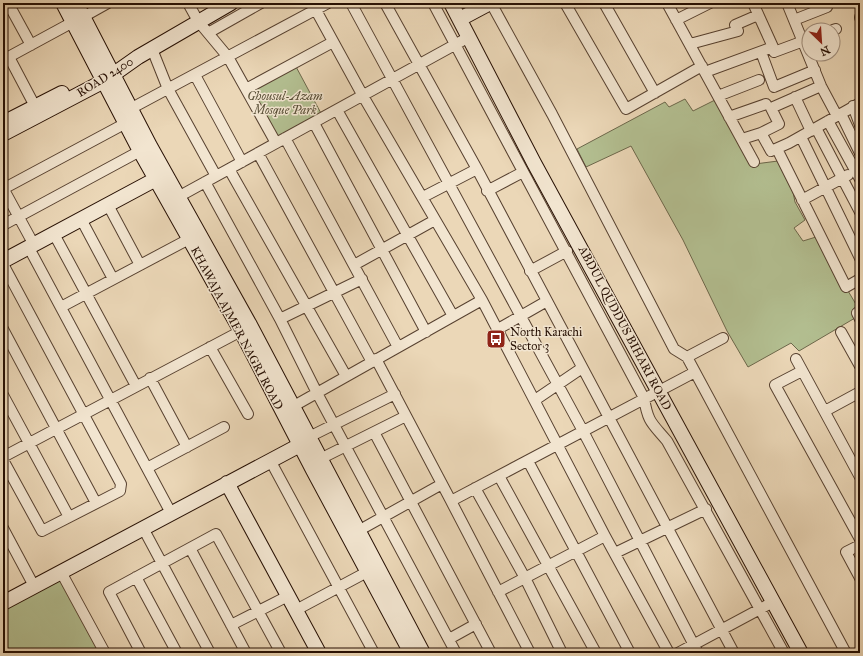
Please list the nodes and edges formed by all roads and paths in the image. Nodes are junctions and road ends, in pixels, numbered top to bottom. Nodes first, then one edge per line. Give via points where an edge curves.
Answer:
1 (8, 3) edge
2 (63, 3) edge
3 (76, 3) edge
4 (108, 3) edge
5 (188, 3) edge
6 (232, 3) edge
7 (261, 3) edge
8 (328, 3) edge
9 (351, 3) edge
10 (385, 3) edge
11 (433, 3) edge
12 (450, 3) edge
13 (490, 3) edge
14 (565, 3) edge
15 (604, 3) edge
16 (667, 3) edge
17 (710, 3) edge
18 (753, 3) edge
19 (787, 3) edge
20 (314, 6) edge
21 (827, 7) dead end
22 (758, 15) junction
23 (460, 19) junction
24 (78, 20) junction
25 (676, 20) junction
26 (794, 20) junction
27 (198, 21) junction
28 (801, 32) edge
29 (208, 33) junction
30 (469, 38) junction
31 (333, 42) junction
32 (801, 42) edge
33 (690, 44) junction
34 (31, 45) junction
35 (456, 45) junction
36 (773, 47) junction
37 (152, 49) junction
38 (761, 52) junction
39 (228, 57) junction
40 (6, 58) edge
41 (813, 62) edge
42 (420, 64) junction
43 (703, 69) junction
44 (815, 70) junction
45 (107, 74) junction
46 (195, 75) junction
47 (393, 79) junction
48 (759, 80) dead end
49 (821, 86) junction
50 (168, 89) junction
51 (246, 89) junction
52 (656, 94) junction
53 (362, 96) junction
54 (718, 96) junction
55 (795, 97) junction
56 (766, 104) dead end
57 (857, 105) edge
58 (130, 109) junction
59 (337, 110) junction
60 (37, 111) junction
61 (730, 117) junction
62 (835, 117) junction
63 (126, 123) junction
64 (314, 123) junction
65 (3, 124) edge
66 (860, 125) edge
67 (814, 129) junction
68 (761, 133) junction
69 (3, 134) edge
70 (801, 137) junction
71 (742, 139) junction
72 (281, 141) junction
73 (777, 149) junction
74 (140, 151) junction
75 (258, 153) junction
76 (860, 153) edge
77 (242, 162) junction
78 (754, 162) dead end
79 (229, 169) junction
80 (477, 169) junction
81 (524, 172) junction
82 (859, 173) edge
83 (216, 176) junction
84 (156, 179) junction
85 (842, 179) junction
86 (205, 182) junction
87 (450, 183) junction
88 (826, 188) junction
89 (3, 189) edge
90 (487, 191) junction
91 (178, 197) junction
92 (423, 198) junction
93 (802, 200) junction
94 (108, 205) junction
95 (860, 212) edge
96 (18, 217) junction
97 (81, 219) junction
98 (435, 220) junction
99 (3, 225) edge
100 (54, 234) junction
101 (407, 235) junction
102 (189, 238) junction
103 (31, 246) junction
104 (382, 250) junction
105 (567, 251) junction
106 (860, 258) edge
107 (3, 263) edge
108 (140, 265) junction
109 (354, 265) junction
110 (530, 271) junction
111 (113, 279) junction
112 (362, 279) junction
113 (860, 279) edge
114 (334, 293) junction
115 (86, 294) junction
116 (482, 300) junction
117 (547, 301) junction
118 (307, 306) junction
119 (61, 307) junction
120 (860, 311) edge
121 (453, 316) junction
122 (520, 316) junction
123 (280, 319) junction
124 (860, 319) edge
125 (3, 329) edge
126 (498, 329) junction
127 (241, 331) junction
128 (426, 332) junction
129 (840, 332) dead end
130 (723, 338) dead end
131 (210, 347) junction
132 (398, 347) junction
133 (687, 357) junction
134 (796, 359) dead end
135 (374, 361) junction
136 (860, 366) edge
137 (582, 368) junction
138 (802, 371) junction
139 (695, 372) junction
140 (346, 376) junction
141 (150, 378) junction
142 (557, 384) junction
143 (136, 386) junction
144 (276, 388) junction
145 (658, 390) junction
146 (860, 392) edge
147 (317, 393) junction
148 (395, 394) junction
149 (3, 395) edge
150 (644, 398) junction
151 (110, 399) junction
152 (535, 400) junction
153 (292, 408) junction
154 (825, 411) junction
155 (83, 414) junction
156 (248, 414) dead end
157 (406, 416) junction
158 (608, 417) junction
159 (334, 425) junction
160 (224, 427) dead end
161 (56, 428) junction
162 (583, 431) junction
163 (374, 432) junction
164 (304, 441) junction
165 (29, 443) junction
166 (558, 444) junction
167 (345, 446) junction
168 (187, 447) junction
169 (3, 458) edge
170 (320, 459) junction
171 (270, 460) junction
172 (528, 461) junction
173 (147, 468) junction
174 (499, 476) junction
175 (860, 477) edge
176 (227, 483) junction
177 (442, 484) junction
178 (475, 488) junction
179 (451, 501) junction
180 (411, 502) junction
181 (96, 503) junction
182 (340, 508) junction
183 (706, 509) junction
184 (171, 513) junction
185 (69, 517) junction
186 (383, 517) junction
187 (667, 527) junction
188 (3, 528) edge
189 (142, 528) junction
190 (358, 531) junction
191 (605, 536) junction
192 (860, 539) edge
193 (640, 540) junction
194 (860, 545) edge
195 (190, 548) junction
196 (577, 550) junction
197 (615, 553) junction
198 (162, 563) junction
199 (548, 566) junction
200 (61, 572) junction
201 (367, 572) junction
202 (136, 577) junction
203 (525, 578) junction
204 (860, 578) edge
205 (34, 586) junction
206 (338, 587) junction
207 (498, 592) junction
208 (288, 596) junction
209 (773, 602) junction
210 (3, 603) edge
211 (296, 610) junction
212 (759, 610) junction
213 (258, 611) junction
214 (476, 624) junction
215 (231, 625) junction
216 (721, 630) junction
217 (448, 639) junction
218 (696, 649) edge
219 (242, 652) edge
220 (105, 653) edge
221 (141, 653) edge
222 (177, 653) edge
223 (210, 653) edge
224 (281, 653) edge
225 (319, 653) edge
226 (374, 653) edge
227 (411, 653) edge
228 (423, 653) edge
229 (456, 653) edge
230 (491, 653) edge
231 (530, 653) edge
232 (562, 653) edge
233 (596, 653) edge
234 (630, 653) edge
235 (669, 653) edge
236 (678, 653) edge
237 (734, 653) edge
238 (784, 653) edge
239 (801, 653) edge
240 (846, 653) edge

1 - 34 street
2 - 24 main road, KHAWAJA AJMER NAGRI ROAD
3 - 24 main road, KHAWAJA AJMER NAGRI ROAD
4 - 24 street
5 - 27 street
6 - 27 main road, ROAD 2400
7 - 29 street
8 - 20 street
9 - 47 street
10 - 42 street
11 - 35 street
12 - 23 main road, ABDUL QUDDUS BIHARI ROAD
13 - 23 main road
13 - 133 street via 552,114 674,349
14 - 52 street via 626,109
15 - 52 street
16 - 25 street
17 - 25 street
18 - 22 street
19 - 26 street
20 - 31 street
20 - 39 street
21 - 26 street
22 - 33 street via 734,25 738,31
22 - 36 street
23 - 30 main road, ABDUL QUDDUS BIHARI ROAD
24 - 34 street
24 - 45 main road, KHAWAJA AJMER NAGRI ROAD
25 - 33 street
26 - 28 street
27 - 29 street
27 - 37 main road, ROAD 2400
29 - 39 street
30 - 35 street
30 - 145 main road, ABDUL QUDDUS BIHARI ROAD
31 - 51 street
31 - 53 street
32 - 36 street via 774,52
33 - 43 street
34 - 40 street
35 - 42 street
35 - 81 street
36 - 38 street
37 - 45 main road, ROAD 2400
37 - 50 street
38 - 43 street
38 - 44 street via 774,87
39 - 46 street
39 - 51 street
40 - 60 street
41 - 44 street
42 - 47 street
42 - 80 street
43 - 52 street
43 - 54 street
44 - 49 street
45 - 58 main road, KHAWAJA AJMER NAGRI ROAD
45 - 60 main road, ROAD 2400
45 - 63 main road, KHAWAJA AJMER NAGRI ROAD
46 - 50 street
46 - 77 street
47 - 53 street
47 - 87 street
48 - 54 street
49 - 55 street
49 - 62 street
50 - 58 street
50 - 83 street
51 - 72 street
53 - 59 street
53 - 92 street
54 - 61 street
55 - 67 street
55 - 68 street via 771,108 779,124
56 - 61 street
57 - 62 street
57 - 66 street
58 - 91 main road, KHAWAJA AJMER NAGRI ROAD
59 - 64 street
59 - 101 street
60 - 65 main road, ROAD 2400
60 - 69 main road, ROAD 2400
61 - 71 street
62 - 67 street
62 - 76 street
62 - 82 street
63 - 74 main road, KHAWAJA AJMER NAGRI ROAD
63 - 89 street
64 - 72 street
64 - 104 street
67 - 70 street
67 - 85 street
68 - 71 street
68 - 73 street via 771,151
70 - 73 street
70 - 88 street
71 - 78 street
72 - 75 street
72 - 109 street
73 - 93 street
74 - 84 main road, KHAWAJA AJMER NAGRI ROAD
74 - 96 street
75 - 77 street
75 - 114 street
77 - 79 street
79 - 83 street
79 - 118 street
80 - 87 street
80 - 90 street
81 - 90 street
81 - 105 street
82 - 85 street
83 - 86 street
84 - 94 main road
84 - 102 main road, KHAWAJA AJMER NAGRI ROAD
85 - 88 street
85 - 95 street
86 - 91 street
86 - 123 street
87 - 92 street
87 - 122 street
88 - 93 street
88 - 106 street
89 - 96 street
90 - 110 street
91 - 144 main road, KHAWAJA AJMER NAGRI ROAD via 250,325
92 - 98 street
93 - 113 street via 846,287
94 - 97 main road
94 - 108 street
96 - 99 street
96 - 103 street
97 - 100 main road
97 - 111 street
98 - 101 street
98 - 116 street
100 - 103 main road
100 - 115 street
101 - 104 street
101 - 121 street
102 - 108 street
102 - 127 main road, KHAWAJA AJMER NAGRI ROAD
103 - 107 main road
103 - 119 street
104 - 109 street
104 - 128 street
105 - 110 street
105 - 150 street
107 - 155 street
108 - 111 street
109 - 112 street
110 - 117 street
111 - 115 street
112 - 114 street
112 - 132 street
114 - 118 street
114 - 135 street
115 - 119 street
115 - 143 street
116 - 121 street
116 - 126 street
117 - 122 street
117 - 137 street
118 - 123 street
118 - 140 street
119 - 151 street
120 - 124 street via 857,313
121 - 128 street
122 - 126 street
122 - 142 street
123 - 147 street
125 - 161 street
126 - 152 street
127 - 131 street
127 - 144 main road, KHAWAJA AJMER NAGRI ROAD
128 - 132 street
129 - 136 street
130 - 133 street
131 - 141 street
131 - 156 street
132 - 135 street
133 - 139 street
134 - 138 street
135 - 140 street
135 - 148 street
137 - 142 street
137 - 158 street
138 - 154 street
138 - 192 street via 774,385
139 - 145 street
139 - 240 street
140 - 147 street
141 - 143 street
141 - 168 street
142 - 152 street
142 - 162 street
143 - 151 street
144 - 153 main road, KHAWAJA AJMER NAGRI ROAD
144 - 164 main road, KHAWAJA AJMER NAGRI ROAD
145 - 150 street
145 - 209 main road, ABDUL QUDDUS BIHARI ROAD
146 - 154 street
147 - 153 street
147 - 159 street
148 - 157 street
148 - 159 street
149 - 165 street
150 - 158 street
150 - 183 street via 646,412 654,427 668,440
151 - 155 street
151 - 173 street
152 - 166 street
153 - 164 main road, KHAWAJA AJMER NAGRI ROAD
154 - 175 street
155 - 161 street
155 - 181 street via 121,484 120,491
157 - 163 street
157 - 177 street
158 - 162 street
158 - 187 street
159 - 164 street
159 - 167 street
160 - 168 street
161 - 165 street
161 - 181 street
162 - 166 street
162 - 193 street
163 - 167 street
163 - 180 street
164 - 170 main road, KHAWAJA AJMER NAGRI ROAD
164 - 171 main road
164 - 182 main road, KHAWAJA AJMER NAGRI ROAD
165 - 169 street
165 - 185 street
166 - 172 street
166 - 191 street
167 - 170 street
167 - 186 street
168 - 173 street
169 - 185 street via 40,530 46,530
170 - 182 main road, KHAWAJA AJMER NAGRI ROAD
171 - 176 main road
171 - 206 street
172 - 174 street
172 - 196 street
173 - 184 street
174 - 178 street
174 - 199 street
176 - 184 main road
176 - 208 main road
177 - 179 street
177 - 180 street
178 - 179 street
178 - 203 street
179 - 207 street
180 - 186 street
180 - 214 street
181 - 185 street
182 - 190 main road, KHAWAJA AJMER NAGRI ROAD
182 - 201 main road, KHAWAJA AJMER NAGRI ROAD
183 - 187 street
183 - 212 street
184 - 189 main road
186 - 190 street
186 - 217 street
187 - 193 street
187 - 216 street
188 - 205 street
189 - 198 street
189 - 200 main road
190 - 228 main road, KHAWAJA AJMER NAGRI ROAD
191 - 196 street
191 - 197 street
193 - 197 street
193 - 218 street
194 - 204 street via 846,552
195 - 198 street
195 - 213 street via 214,535 218,536
195 - 215 street
196 - 199 street
196 - 234 street
197 - 235 street
198 - 202 street
198 - 223 street
199 - 203 street
199 - 233 street
200 - 205 main road
200 - 220 street
201 - 206 street
201 - 227 main road, KHAWAJA AJMER NAGRI ROAD
202 - 221 street via 108,593
202 - 222 street
203 - 207 street
203 - 232 street
205 - 210 main road
206 - 211 street
206 - 226 street
207 - 231 street
208 - 211 main road
208 - 213 street
209 - 212 street
209 - 239 main road, ABDUL QUDDUS BIHARI ROAD
211 - 225 main road
212 - 216 street
212 - 238 street
213 - 215 street
213 - 224 street
214 - 217 street
214 - 230 street
215 - 219 street
216 - 218 street
216 - 237 street
217 - 229 street
218 - 236 street

